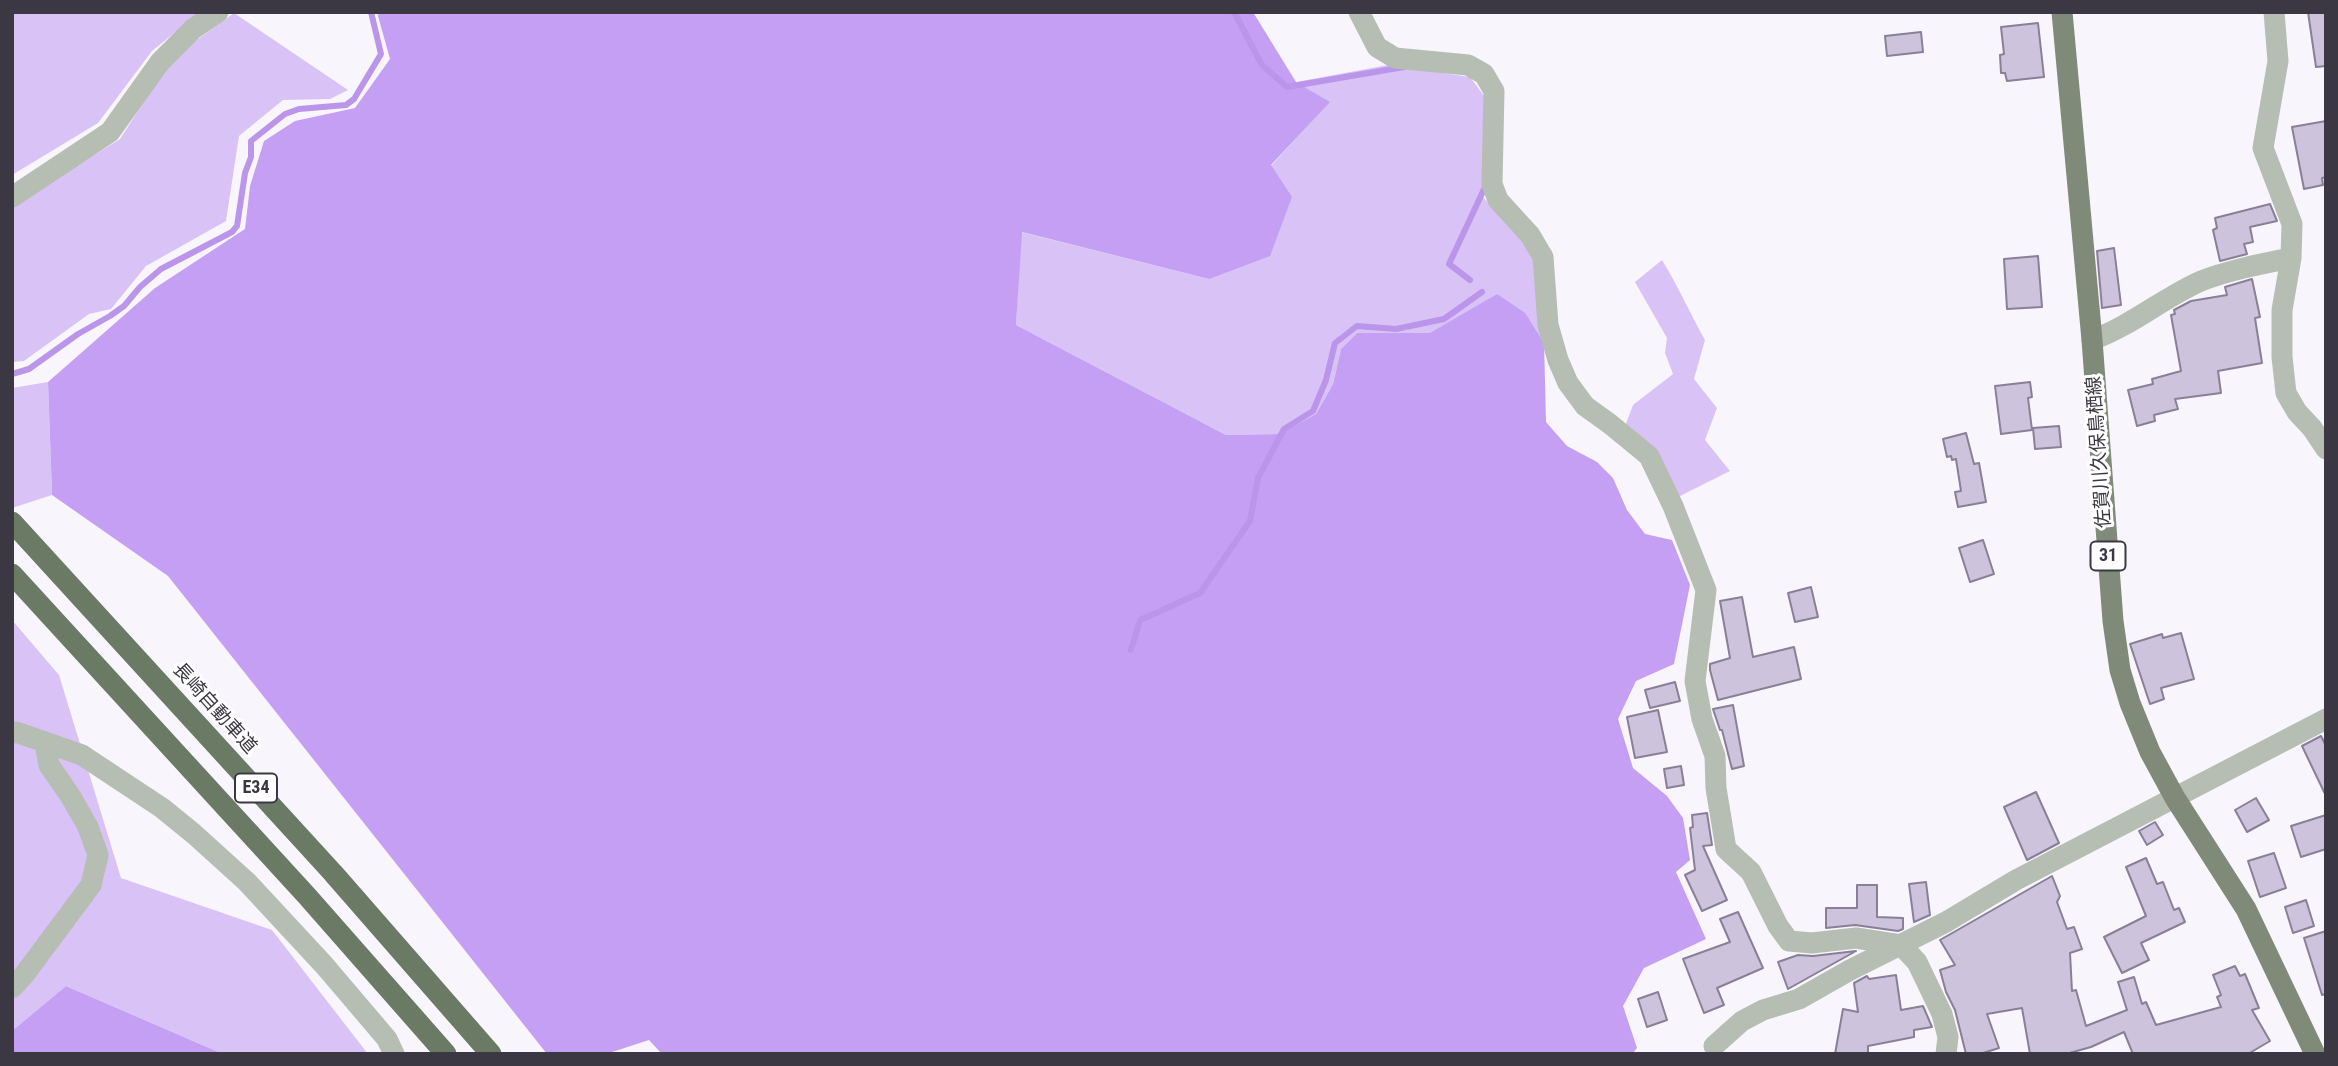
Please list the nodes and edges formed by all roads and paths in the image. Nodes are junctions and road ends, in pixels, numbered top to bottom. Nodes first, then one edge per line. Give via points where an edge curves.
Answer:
1 (218, 12) edge
2 (1359, 12) edge
3 (2062, 12) edge
4 (2274, 12) edge
5 (12, 197) edge
6 (2291, 258) junction
7 (2092, 341) junction
8 (2326, 449) edge
9 (14, 524) edge
10 (12, 574) edge
11 (2326, 719) edge
12 (12, 733) edge
13 (45, 743) junction
14 (2175, 798) junction
15 (1901, 945) junction
16 (12, 988) edge
17 (1714, 1046) dead end
18 (2311, 1052) edge
19 (394, 1054) edge
20 (446, 1054) edge
21 (491, 1054) edge
22 (1946, 1054) edge

1 - 5 street via 192,29 160,62 110,132
2 - 15 street via 1377,47 1395,58 1468,65 1484,74 1494,91 1492,184 1498,200 1543,257 1548,325 1558,360 1585,406 1648,456 1706,590 1695,681 1715,756 1726,849 1751,872 1789,941 1856,938
3 - 7 main road, 佐賀川久保鳥栖線 / 31
4 - 6 street via 2277,61 2263,148 2292,224
6 - 7 street via 2202,281
6 - 8 street via 2282,310 2287,393
7 - 14 main road, 佐賀川久保鳥栖線 / 31 via 2120,670 2150,752
9 - 21 highway, 長崎自動車道 / E34 via 333,873
10 - 20 highway, E34
11 - 14 street
12 - 13 street
13 - 16 street via 49,765 88,827 97,855 91,885
13 - 19 street via 82,755 194,834 247,882 324,965 387,1039
14 - 15 street
14 - 18 main road, 佐賀川久保鳥栖線 / 31 via 2246,909
15 - 17 street via 1799,999 1742,1021
15 - 22 street via 1917,962 1937,1003 1948,1038

